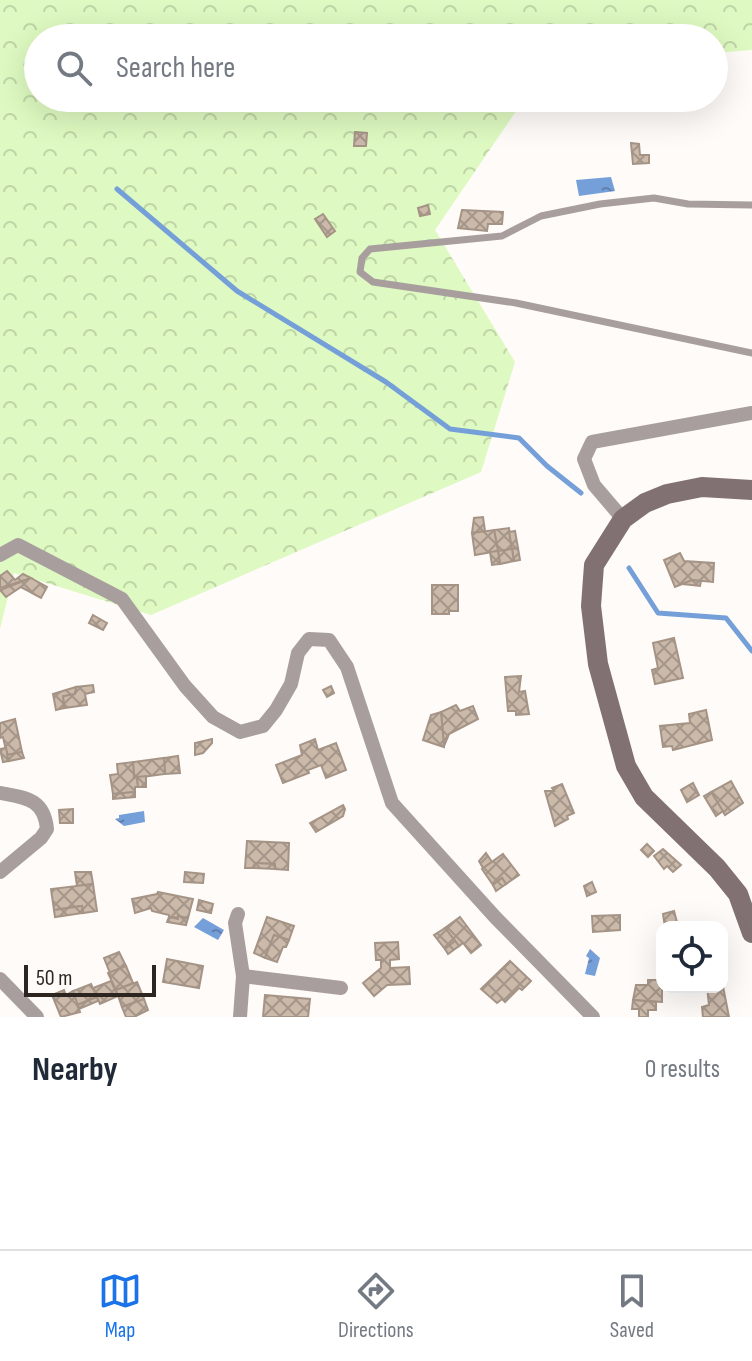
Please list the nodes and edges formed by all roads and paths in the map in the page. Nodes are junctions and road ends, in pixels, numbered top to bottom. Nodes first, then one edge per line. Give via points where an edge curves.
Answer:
1 (752, 205) edge
2 (752, 353) edge
3 (752, 413) edge
4 (752, 490) edge
5 (623, 519) junction
6 (0, 555) edge
7 (0, 793) edge
8 (0, 872) edge
9 (238, 914) dead end
10 (752, 933) edge
11 (243, 976) junction
12 (0, 979) edge
13 (341, 988) dead end
14 (37, 1017) edge
15 (240, 1017) edge
16 (593, 1017) edge

1 - 2 lane via 654,198 600,204 541,216 502,236 370,249 360,272 373,282 516,303
3 - 5 street via 592,442 584,459 594,485
4 - 5 main road via 702,487 667,494
5 - 10 main road via 594,565 591,606 598,664 626,766 644,797 738,894
6 - 16 street via 18,545 122,599 185,686 213,717 240,732 263,726 276,710 291,684 298,653 309,639 329,640 347,667 392,803
7 - 8 street via 36,802 46,814 47,829
9 - 11 street
11 - 13 street
11 - 15 street
12 - 14 street

